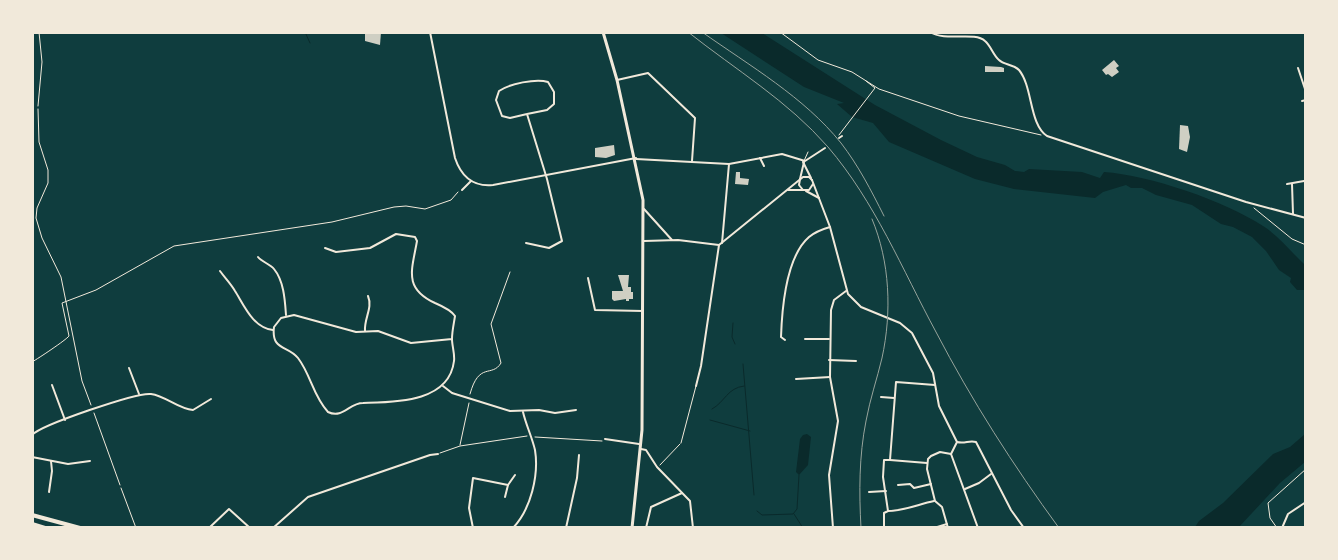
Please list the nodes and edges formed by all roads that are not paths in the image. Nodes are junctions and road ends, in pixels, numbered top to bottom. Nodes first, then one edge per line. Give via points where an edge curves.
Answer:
1 (39, 32) edge
2 (430, 32) edge
3 (603, 32) edge
4 (930, 32) edge
5 (1298, 68) dead end
6 (618, 80) junction
7 (1306, 92) edge
8 (38, 106) road end
9 (527, 114) junction
10 (842, 136) dead end
11 (839, 138) dead end
12 (826, 148) dead end
13 (808, 152) dead end
14 (636, 158) junction
15 (760, 158) junction
16 (692, 161) junction
17 (804, 162) junction
18 (729, 164) junction
19 (764, 166) dead end
20 (546, 176) junction
21 (800, 179) junction
22 (812, 179) junction
23 (471, 181) junction
24 (1304, 181) dead end
25 (1287, 184) dead end
26 (1292, 184) junction
27 (462, 190) dead end
28 (788, 190) junction
29 (804, 190) junction
30 (819, 198) junction
31 (644, 209) junction
32 (1293, 214) junction
33 (1306, 218) edge
34 (830, 227) junction
35 (672, 240) junction
36 (644, 241) junction
37 (526, 243) dead end
38 (721, 244) junction
39 (325, 248) dead end
40 (258, 257) dead end
41 (220, 271) dead end
42 (588, 278) dead end
43 (846, 290) junction
44 (368, 296) dead end
45 (643, 311) junction
46 (286, 315) junction
47 (273, 330) junction
48 (365, 331) junction
49 (452, 339) junction
50 (805, 339) dead end
51 (829, 339) junction
52 (785, 340) dead end
53 (829, 360) junction
54 (856, 361) dead end
55 (129, 368) dead end
56 (830, 377) junction
57 (796, 379) dead end
58 (935, 385) junction
59 (52, 386) dead end
60 (443, 386) junction
61 (696, 386) joint
62 (140, 394) junction
63 (881, 397) dead end
64 (894, 398) junction
65 (210, 399) dead end
66 (576, 410) dead end
67 (523, 411) junction
68 (65, 420) junction
69 (32, 436) edge
70 (605, 439) road end
71 (957, 442) junction
72 (681, 443) road end
73 (641, 444) junction
74 (640, 448) junction
75 (438, 454) road end
76 (579, 454) dead end
77 (951, 454) junction
78 (32, 456) edge
79 (890, 460) junction
80 (51, 461) junction
81 (90, 461) dead end
82 (927, 463) junction
83 (991, 474) junction
84 (515, 475) dead end
85 (931, 484) junction
86 (508, 485) junction
87 (898, 485) dead end
88 (121, 488) road end
89 (965, 488) junction
90 (886, 491) junction
91 (49, 492) dead end
92 (869, 492) dead end
93 (682, 493) junction
94 (505, 497) dead end
95 (935, 501) junction
96 (1306, 502) edge
97 (888, 512) junction
98 (32, 515) edge
99 (32, 524) edge
100 (1021, 525) junction
101 (947, 526) edge
102 (46, 528) edge
103 (80, 528) edge
104 (136, 528) edge
105 (209, 528) edge
106 (250, 528) edge
107 (273, 528) edge
108 (473, 528) edge
109 (513, 528) edge
110 (566, 528) edge
111 (632, 528) edge
112 (646, 528) edge
113 (693, 528) edge
114 (832, 528) edge
115 (884, 528) edge
116 (934, 528) edge
117 (978, 528) edge
118 (1015, 528) edge
119 (1024, 528) edge
120 (1282, 528) edge

1 - 8 lane via 42,62
2 - 23 street via 455,158
3 - 6 main road
4 - 32 street via 941,38 980,38 986,41 1000,61 1016,68 1025,82 1039,128 1045,136 1246,202
5 - 7 street
6 - 14 main road
6 - 16 street via 648,73 695,118
9 - 9 street via 510,118 502,116 496,100 499,91 540,80 548,82 554,92 554,104 547,110
9 - 20 street
10 - 11 street
12 - 17 street
13 - 17 lane
14 - 16 street
14 - 20 street
14 - 31 main road
15 - 17 street via 782,154
15 - 18 street
15 - 19 street
16 - 18 street
17 - 21 street
17 - 22 street
18 - 38 street
20 - 23 street via 491,186
20 - 37 street via 562,240 548,248
21 - 22 street via 805,176
21 - 28 street
21 - 29 street via 799,185
22 - 29 street via 812,187
22 - 30 street
23 - 27 street
24 - 26 street
25 - 26 street
26 - 32 street
28 - 29 street
28 - 38 street
29 - 30 street
30 - 34 street
31 - 35 street
31 - 36 main road
32 - 33 street
34 - 43 street
34 - 52 street via 810,236 795,255 782,307 782,337
35 - 36 street
35 - 38 street
36 - 45 main road
38 - 61 street
39 - 49 street via 336,252 370,248 396,234 415,237 413,284 421,295 454,314
40 - 46 street via 277,273
41 - 47 street via 250,314 263,327
42 - 45 street via 595,310
43 - 51 street via 832,302
43 - 58 street via 868,311 900,322 907,328 927,361
44 - 48 street via 370,305
45 - 73 main road
46 - 47 street via 278,320
46 - 48 street via 351,331
47 - 60 street via 276,343 298,357 314,394 330,413 342,413 361,403 379,404 427,395
48 - 49 street via 383,332 411,343
49 - 60 street via 454,363 452,373
50 - 51 street
51 - 53 street
53 - 54 street
53 - 56 street
55 - 62 street
56 - 57 street
56 - 114 street via 838,420 830,475
58 - 64 street via 896,382
58 - 71 street via 940,406
59 - 68 street
60 - 67 street via 452,393 510,411
61 - 72 lane
62 - 65 street via 158,396 194,410
62 - 68 street
63 - 64 street
64 - 79 street
66 - 67 street via 555,413
67 - 109 street via 534,449 534,471 530,500
68 - 69 street
70 - 73 street
71 - 77 street
71 - 83 street via 976,442
73 - 74 main road
74 - 93 street via 646,450
74 - 111 main road
75 - 107 street via 308,497
76 - 110 street
77 - 82 street via 935,454
77 - 89 street
78 - 80 street
79 - 82 street
79 - 90 street via 884,460
80 - 81 street via 68,464
80 - 91 street
82 - 85 street
83 - 89 street
83 - 100 street
84 - 86 street
85 - 87 street via 914,488 910,484
85 - 95 street
86 - 94 street
86 - 108 street via 473,478 469,508
88 - 104 lane
89 - 117 street via 965,497
90 - 92 street
90 - 97 street
93 - 112 street via 651,508
93 - 113 street via 692,504
95 - 97 street
95 - 101 street via 942,507
96 - 120 street via 1288,514
97 - 115 street via 884,513
98 - 103 main road
99 - 102 main road
100 - 118 street
100 - 119 street
101 - 116 street
105 - 106 street via 229,509

